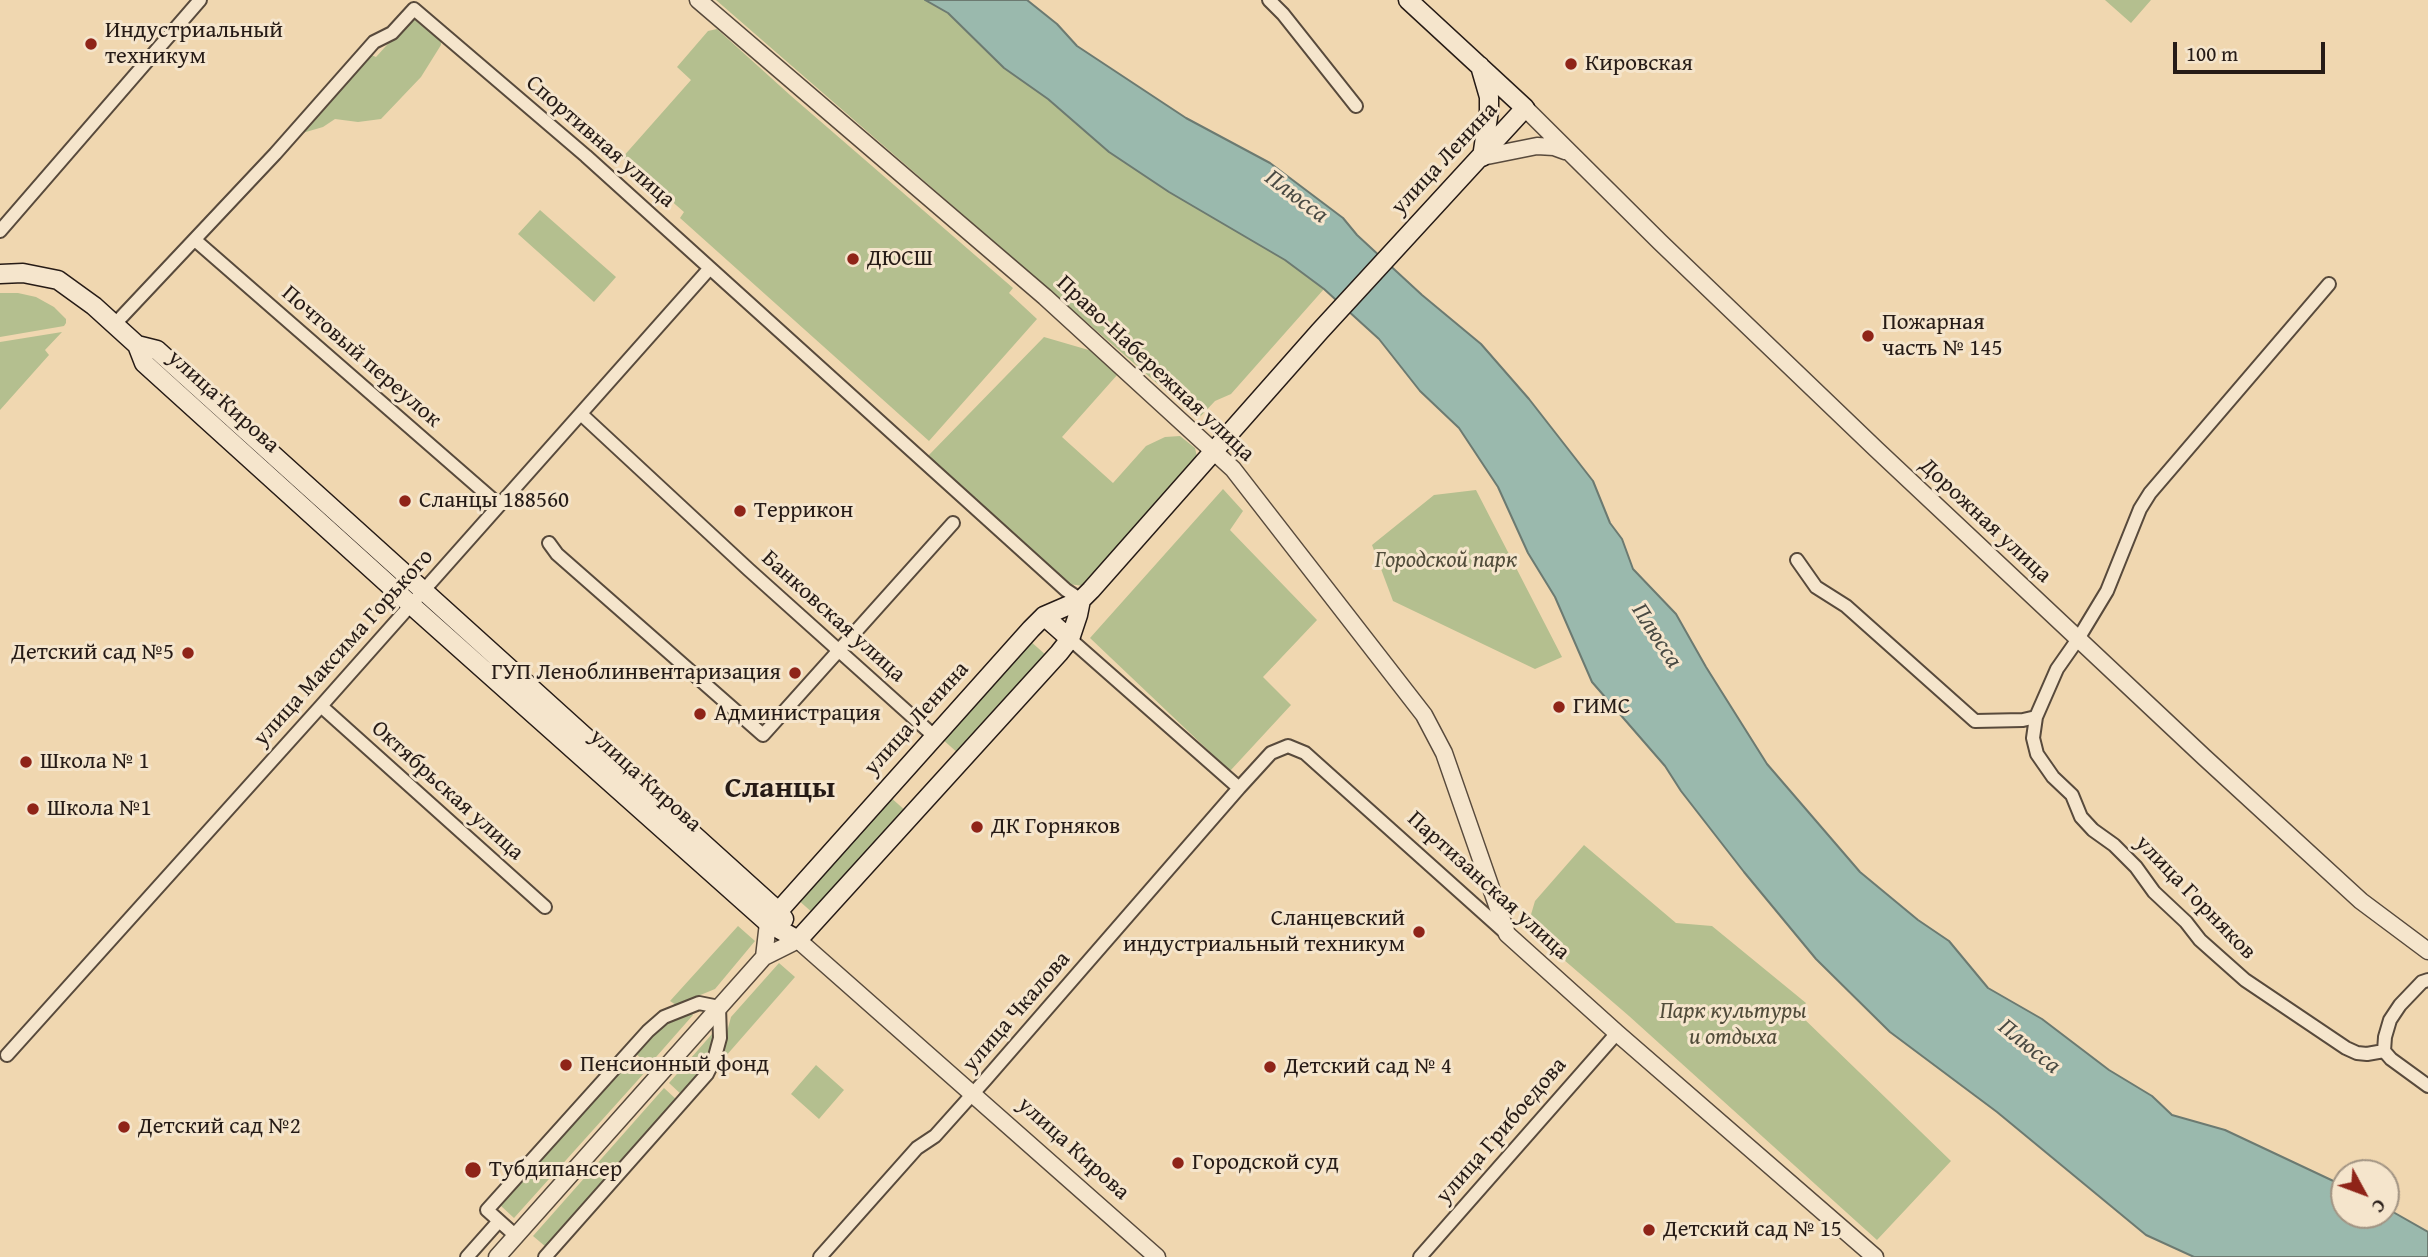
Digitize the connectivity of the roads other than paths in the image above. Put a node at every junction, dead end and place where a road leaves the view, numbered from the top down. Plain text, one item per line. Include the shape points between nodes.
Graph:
1 (200, 0) edge
2 (698, 0) edge
3 (1269, 0) edge
4 (1408, 0) edge
5 (1480, 66) junction
6 (1356, 106) dead end
7 (1525, 108) junction
8 (1569, 153) junction
9 (1482, 157) junction
10 (0, 230) edge
11 (195, 240) junction
12 (710, 268) junction
13 (0, 274) edge
14 (2329, 284) dead end
15 (114, 325) junction
16 (137, 345) junction
17 (581, 414) junction
18 (1213, 450) junction
19 (499, 505) junction
20 (953, 523) dead end
21 (549, 543) dead end
22 (1797, 560) dead end
23 (424, 590) junction
24 (1081, 600) junction
25 (411, 605) junction
26 (1044, 616) junction
27 (1070, 639) junction
28 (2078, 639) junction
29 (838, 650) junction
30 (321, 706) junction
31 (2036, 717) junction
32 (934, 736) junction
33 (1239, 789) junction
34 (545, 907) dead end
35 (773, 917) junction
36 (1507, 934) junction
37 (797, 940) junction
38 (2428, 951) edge
39 (764, 957) junction
40 (2428, 980) edge
41 (719, 1007) junction
42 (1617, 1033) junction
43 (2384, 1051) junction
44 (7, 1055) dead end
45 (2428, 1086) edge
46 (973, 1094) junction
47 (499, 1221) junction
48 (516, 1236) junction
49 (1873, 1256) edge
50 (467, 1257) edge
51 (497, 1257) edge
52 (545, 1257) edge
53 (820, 1257) edge
54 (1157, 1257) edge
55 (1420, 1257) edge

1 - 10 street
2 - 18 street, Право-Набережная улица via 1045,297
3 - 6 street
4 - 5 main road
5 - 7 main road
5 - 9 main road via 1489,97
7 - 8 street, Дорожная улица
7 - 9 main road, улица Ленина
8 - 9 street via 1537,146
8 - 28 street, Дорожная улица
9 - 18 main road, улица Ленина
11 - 12 street, Спортивная улица via 374,42 392,33 414,9
11 - 15 street, Спортивная улица
11 - 19 street, Почтовый переулок
12 - 17 street, улица Максима Горького
12 - 24 street, Спортивная улица
13 - 15 main road via 58,280
14 - 28 street, улица Горняков via 2150,493 2107,591
15 - 16 main road
16 - 23 main road, улица Кирова via 157,350
16 - 25 main road, улица Кирова via 144,363
17 - 19 street, улица Максима Горького
17 - 29 street, Банковская улица
18 - 24 main road, улица Ленина
18 - 36 street, Право-Набережная улица via 1233,469 1424,715 1444,753
19 - 23 street, улица Максима Горького
20 - 29 street
21 - 29 street via 763,735
22 - 31 street via 1816,587 1846,607 1975,721
23 - 25 street, улица Максима Горького
23 - 35 main road, улица Кирова
24 - 26 main road, улица Ленина
24 - 27 main road, улица Ленина
25 - 30 street, улица Максима Горького
25 - 35 main road, улица Кирова
26 - 27 main road
26 - 32 main road, улица Ленина
27 - 33 street
27 - 37 main road, улица Ленина
28 - 31 street, улица Горняков via 2057,669
28 - 38 street, Дорожная улица via 2361,901
29 - 32 street, Банковская улица
30 - 34 street, Октябрьская улица
30 - 44 street, улица Максима Горького
31 - 43 street, улица Горняков via 2033,738 2037,754 2072,795 2081,817 2136,867 2200,940 2245,979 2346,1048 2367,1054
32 - 35 main road, улица Ленина
33 - 36 street, Партизанская улица via 1271,753 1288,746 1305,753
33 - 46 street, улица Чкалова
35 - 37 main road, улица Кирова
35 - 39 street
36 - 42 street, Партизанская улица
37 - 39 street, улица Ленина
37 - 46 street, улица Кирова
39 - 41 street, улица Ленина
40 - 43 street via 2400,1004 2387,1029
41 - 47 street via 699,1003 664,1017 648,1031 487,1210
41 - 48 street, улица Ленина
41 - 52 street via 720,1038 707,1074
42 - 49 street, Партизанская улица
42 - 55 street, улица Грибоедова
43 - 45 street
46 - 53 street, улица Чкалова
46 - 54 street, улица Кирова
47 - 48 street
47 - 50 street
48 - 51 street, улица Ленина

